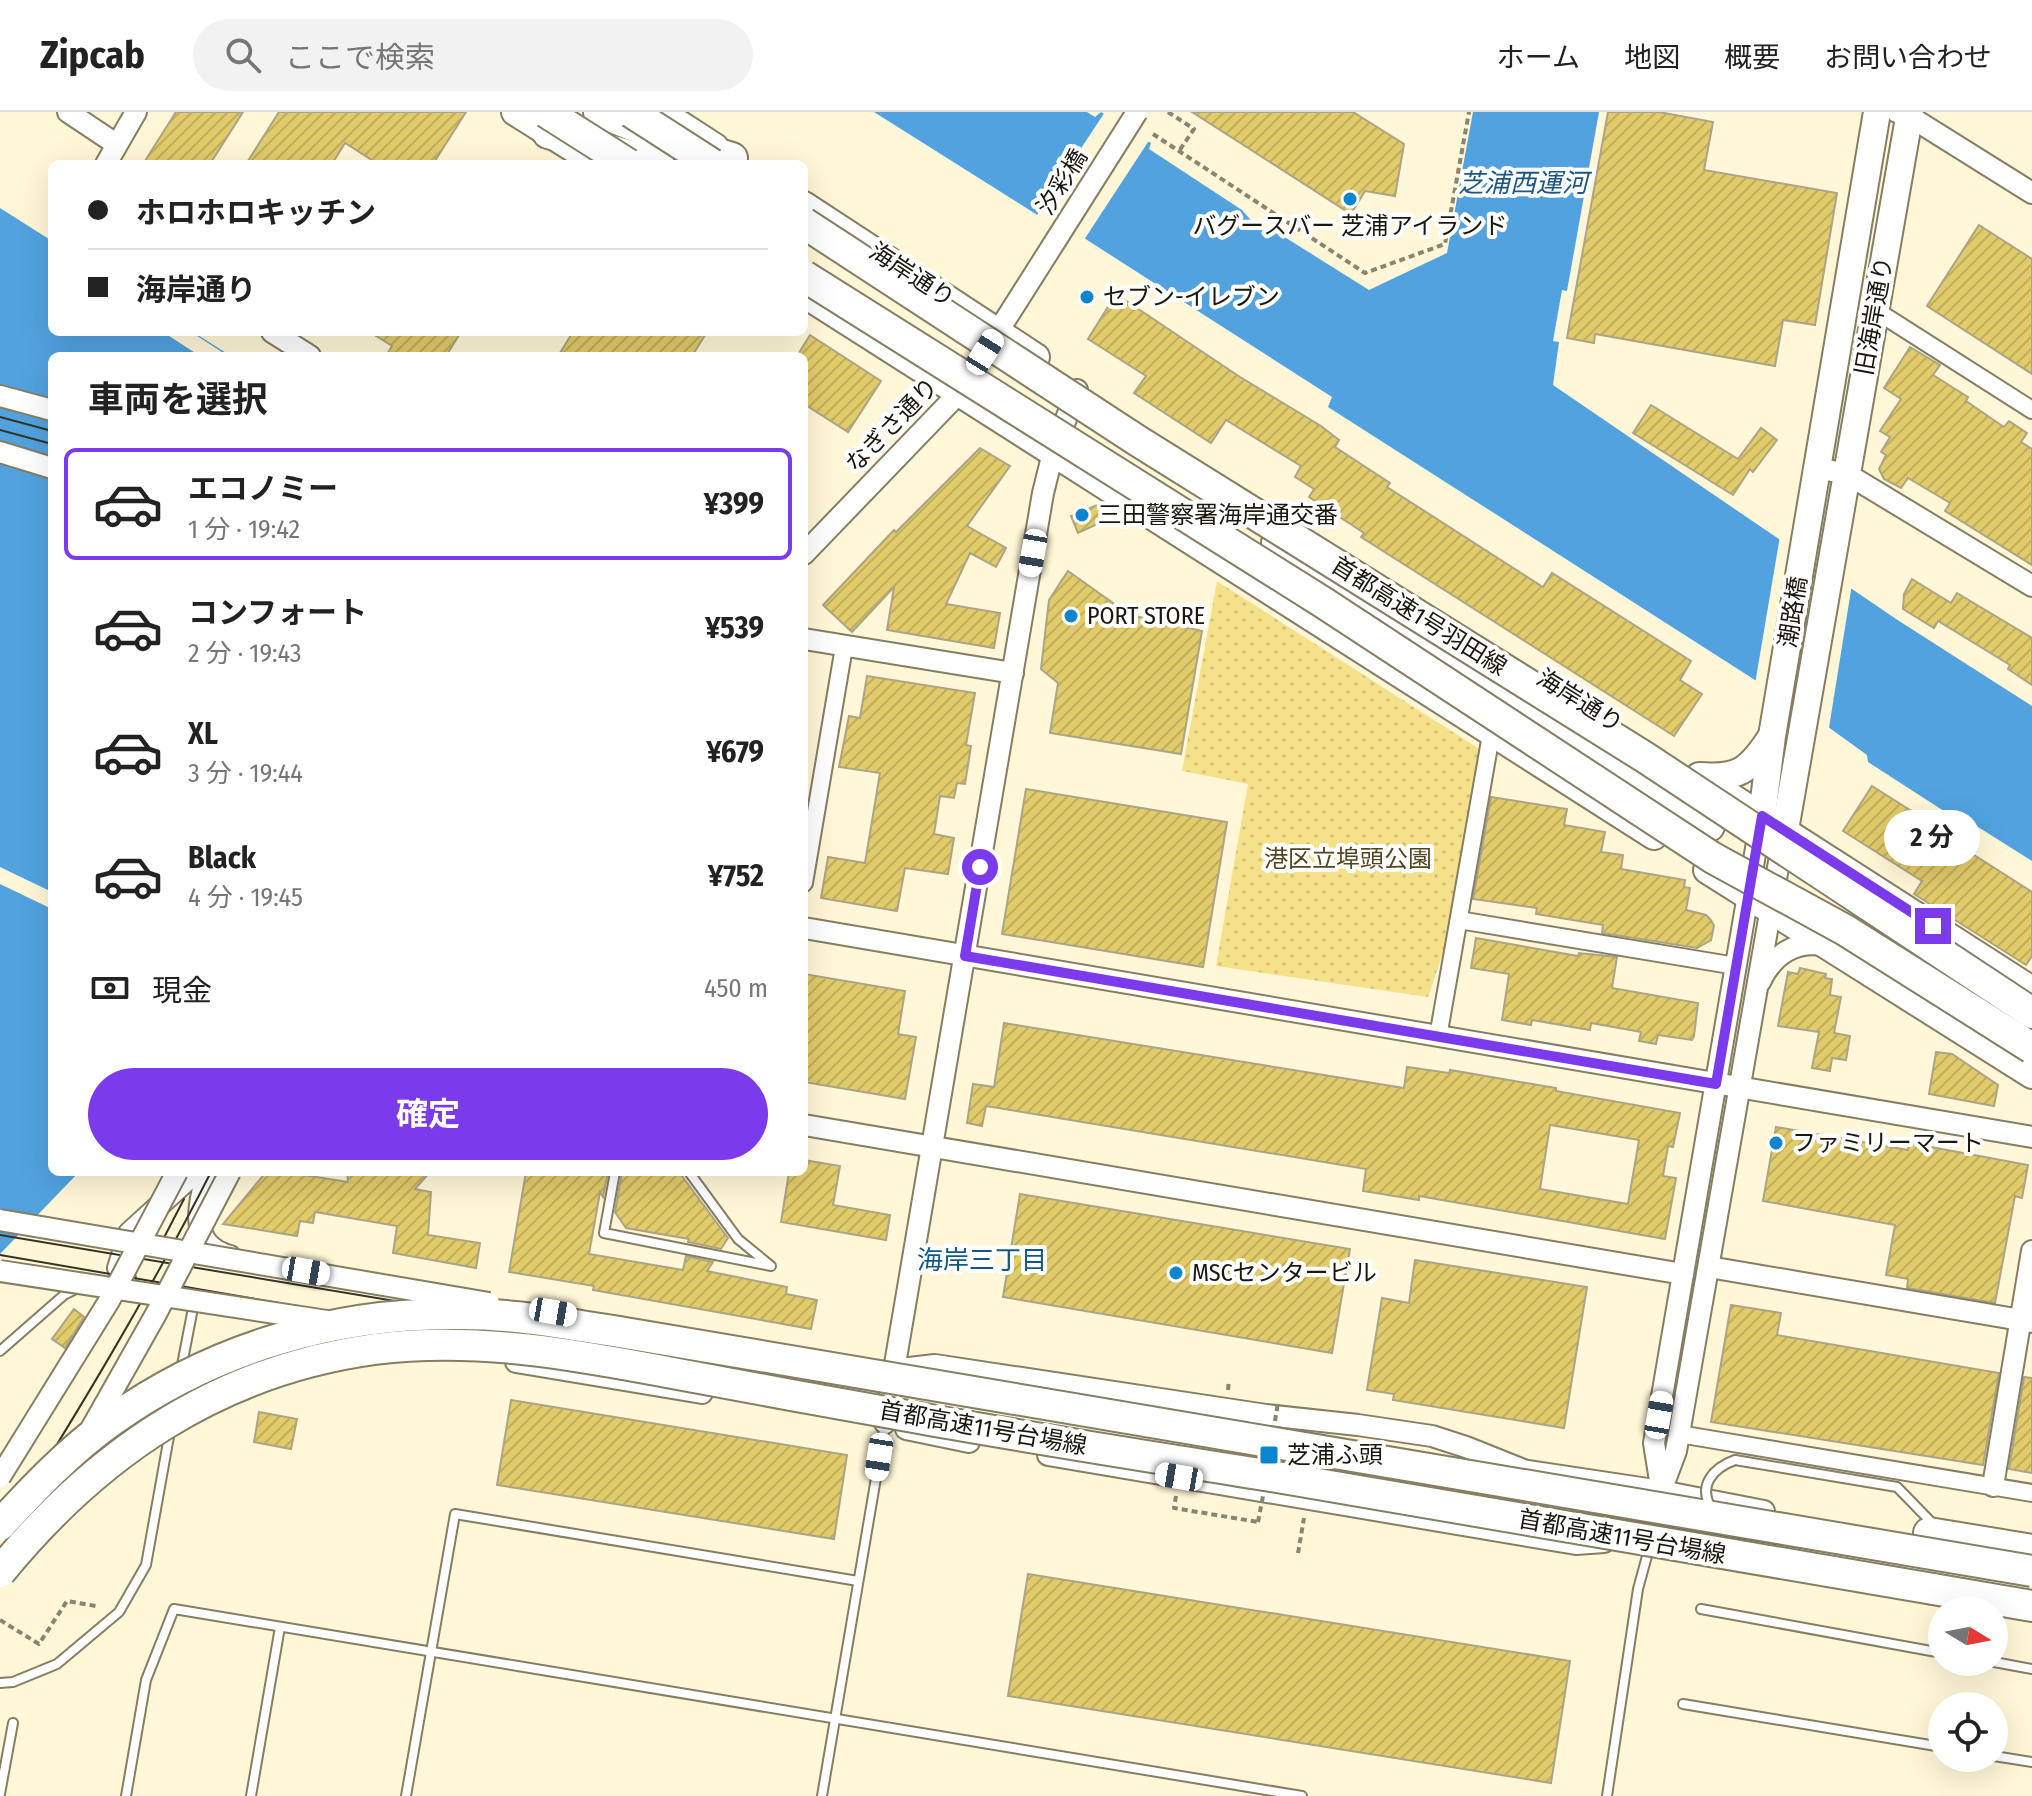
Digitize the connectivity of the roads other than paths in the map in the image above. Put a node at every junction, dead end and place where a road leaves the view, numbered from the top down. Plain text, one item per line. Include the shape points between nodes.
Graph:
1 (68, 112) edge
2 (136, 112) edge
3 (515, 112) edge
4 (599, 112) edge
5 (631, 112) edge
6 (661, 112) edge
7 (1137, 112) edge
8 (1877, 112) edge
9 (1905, 113) edge
10 (547, 122) edge
11 (116, 144) junction
12 (108, 160) edge
13 (593, 160) edge
14 (620, 160) edge
15 (648, 160) edge
16 (724, 160) edge
17 (725, 160) edge
18 (726, 160) edge
19 (2032, 193) edge
20 (808, 208) edge
21 (808, 226) edge
22 (1056, 240) joint
23 (808, 251) edge
24 (808, 279) edge
25 (808, 297) edge
26 (1875, 310) junction
27 (998, 331) junction
28 (278, 336) edge
29 (304, 352) edge
30 (1079, 386) junction
31 (959, 393) junction
32 (0, 396) edge
33 (48, 409) edge
34 (2032, 410) edge
35 (1180, 450) junction
36 (0, 452) edge
37 (1053, 453) junction
38 (48, 467) edge
39 (1817, 468) junction
40 (1847, 474) junction
41 (1811, 500) joint
42 (1839, 519) joint
43 (808, 550) edge
44 (2032, 586) edge
45 (1324, 603) junction
46 (808, 640) edge
47 (844, 647) junction
48 (1013, 673) junction
49 (1773, 730) junction
50 (1491, 735) junction
51 (1699, 776) junction
52 (1762, 816) junction
53 (1785, 830) junction
54 (808, 859) edge
55 (1759, 902) junction
56 (1864, 904) junction
57 (1459, 920) junction
58 (808, 929) edge
59 (1831, 947) junction
60 (965, 956) junction
61 (1736, 966) junction
62 (2032, 990) edge
63 (1754, 999) junction
64 (2032, 1013) edge
65 (1438, 1037) junction
66 (2032, 1048) edge
67 (2032, 1075) edge
68 (1716, 1084) junction
69 (1740, 1088) junction
70 (808, 1126) edge
71 (2032, 1137) edge
72 (931, 1147) junction
73 (175, 1176) edge
74 (192, 1176) edge
75 (206, 1176) edge
76 (228, 1176) edge
77 (614, 1176) edge
78 (692, 1176) edge
79 (0, 1220) edge
80 (2032, 1251) edge
81 (1709, 1267) junction
82 (0, 1271) edge
83 (110, 1272) junction
84 (1683, 1274) junction
85 (193, 1308) junction
86 (2026, 1321) edge
87 (0, 1351) edge
88 (893, 1370) junction
89 (178, 1386) dead end
90 (176, 1401) dead end
91 (885, 1424) junction
92 (1679, 1434) junction
93 (1521, 1469) junction
94 (0, 1477) edge
95 (1993, 1486) junction
96 (2032, 1493) edge
97 (1665, 1501) junction
98 (0, 1525) edge
99 (1944, 1535) junction
100 (1652, 1538) junction
101 (2024, 1545) edge
102 (2032, 1574) edge
103 (0, 1575) edge
104 (858, 1581) junction
105 (1928, 1597) edge
106 (2032, 1606) edge
107 (1701, 1609) dead end
108 (2008, 1615) edge
109 (2032, 1621) edge
110 (280, 1627) junction
111 (1928, 1650) edge
112 (431, 1652) junction
113 (2008, 1665) edge
114 (2032, 1669) edge
115 (0, 1683) edge
116 (1683, 1704) dead end
117 (835, 1717) junction
118 (13, 1723) dead end
119 (1928, 1745) edge
120 (2008, 1758) edge
121 (2032, 1762) edge
122 (0, 1794) edge
123 (126, 1796) edge
124 (251, 1796) edge
125 (406, 1796) edge
126 (822, 1796) edge
127 (1302, 1796) edge
128 (1607, 1796) edge

1 - 11 street
2 - 11 street
3 - 10 main road
4 - 16 highway
5 - 17 highway, bridge
6 - 18 main road
7 - 22 street, 汐彩橋, bridge
8 - 39 main road, 旧海岸通り
9 - 19 street
9 - 26 main road, 旧海岸通り
10 - 13 main road
10 - 14 highway, bridge
10 - 15 highway
11 - 12 street
20 - 27 main road, 海岸通り
21 - 56 highway, 首都高速1号羽田線, bridge via 1138,441 1646,758
22 - 27 street, なぎさ通り
23 - 45 highway, bridge via 1123,454
24 - 45 highway, 首都高速1号羽田線, bridge
25 - 31 main road
26 - 34 street
26 - 40 main road, 旧海岸通り
27 - 30 main road, 海岸通り
27 - 31 street, なぎさ通り
28 - 29 street
30 - 35 main road, 海岸通り
30 - 37 street
31 - 37 main road
31 - 43 street, なぎさ通り
32 - 33 street
35 - 51 main road, 海岸通り
35 - 56 highway via 1282,548 1709,826 1830,898
36 - 38 street
37 - 48 street
37 - 50 main road
39 - 40 street
39 - 41 main road, 旧海岸通り
40 - 42 main road, 旧海岸通り
40 - 44 street
41 - 49 main road, 潮路橋
42 - 53 main road, 潮路橋
45 - 66 highway, 首都高速1号羽田線, bridge via 1713,858 1845,930
46 - 47 street
47 - 48 street
47 - 54 street
48 - 60 street
49 - 51 main road via 1749,768
49 - 52 main road
50 - 55 main road
50 - 57 street
51 - 52 main road, 海岸通り
52 - 53 main road, 海岸通り
52 - 55 street
53 - 55 street
53 - 62 main road, 海岸通り
55 - 59 main road
55 - 61 street
55 - 63 street
56 - 64 highway, 首都高速1号羽田線, bridge
57 - 61 street
57 - 65 street
58 - 60 street
59 - 63 street via 1800,944 1783,952 1764,973
59 - 67 main road
60 - 65 street
60 - 72 street
61 - 68 street
63 - 69 street
65 - 68 street
68 - 69 street
68 - 84 street
69 - 71 street
69 - 81 street
70 - 72 street
72 - 84 street
72 - 88 street
73 - 94 street, bridge via 109,1301
74 - 83 street via 129,1233
75 - 88 street via 198,1210 201,1230 208,1244 228,1256
76 - 103 street, bridge via 106,1404
77 - 78 lane via 604,1233 771,1266 738,1239
79 - 93 street, bridge via 1179,1421 1392,1455
80 - 86 street
81 - 86 street
81 - 92 street
82 - 100 street, bridge
83 - 85 street via 137,1299
83 - 87 lane via 64,1295
84 - 97 street via 1654,1443
85 - 89 lane
85 - 91 street
86 - 95 street
88 - 91 street
88 - 93 street via 935,1365 1432,1436
90 - 115 lane via 146,1565 119,1612 57,1664
91 - 100 street via 1576,1544
91 - 104 lane
92 - 95 street
92 - 97 street
93 - 97 street
95 - 96 street
97 - 98 highway, 首都高速11号台場線, bridge via 631,1334 463,1314 326,1325 212,1364 111,1421
97 - 99 highway, bridge
97 - 100 street
97 - 102 highway, 首都高速11号台場線, bridge
99 - 101 highway
99 - 102 lane, bridge via 1905,1493 1886,1484 1735,1460 1708,1479 1708,1503 1726,1526
100 - 105 street
100 - 128 lane via 1638,1589
103 - 106 highway, 首都高速11号台場線, bridge via 29,1536 96,1472 155,1428 218,1394 277,1371 341,1355 404,1346 492,1345
104 - 112 lane via 455,1514
104 - 117 lane
107 - 111 lane
108 - 109 street
110 - 112 lane
110 - 123 lane via 174,1609 146,1680
110 - 124 lane
112 - 117 lane
112 - 125 lane
113 - 114 lane
116 - 119 lane
117 - 126 lane
117 - 127 lane
118 - 122 lane
120 - 121 lane

